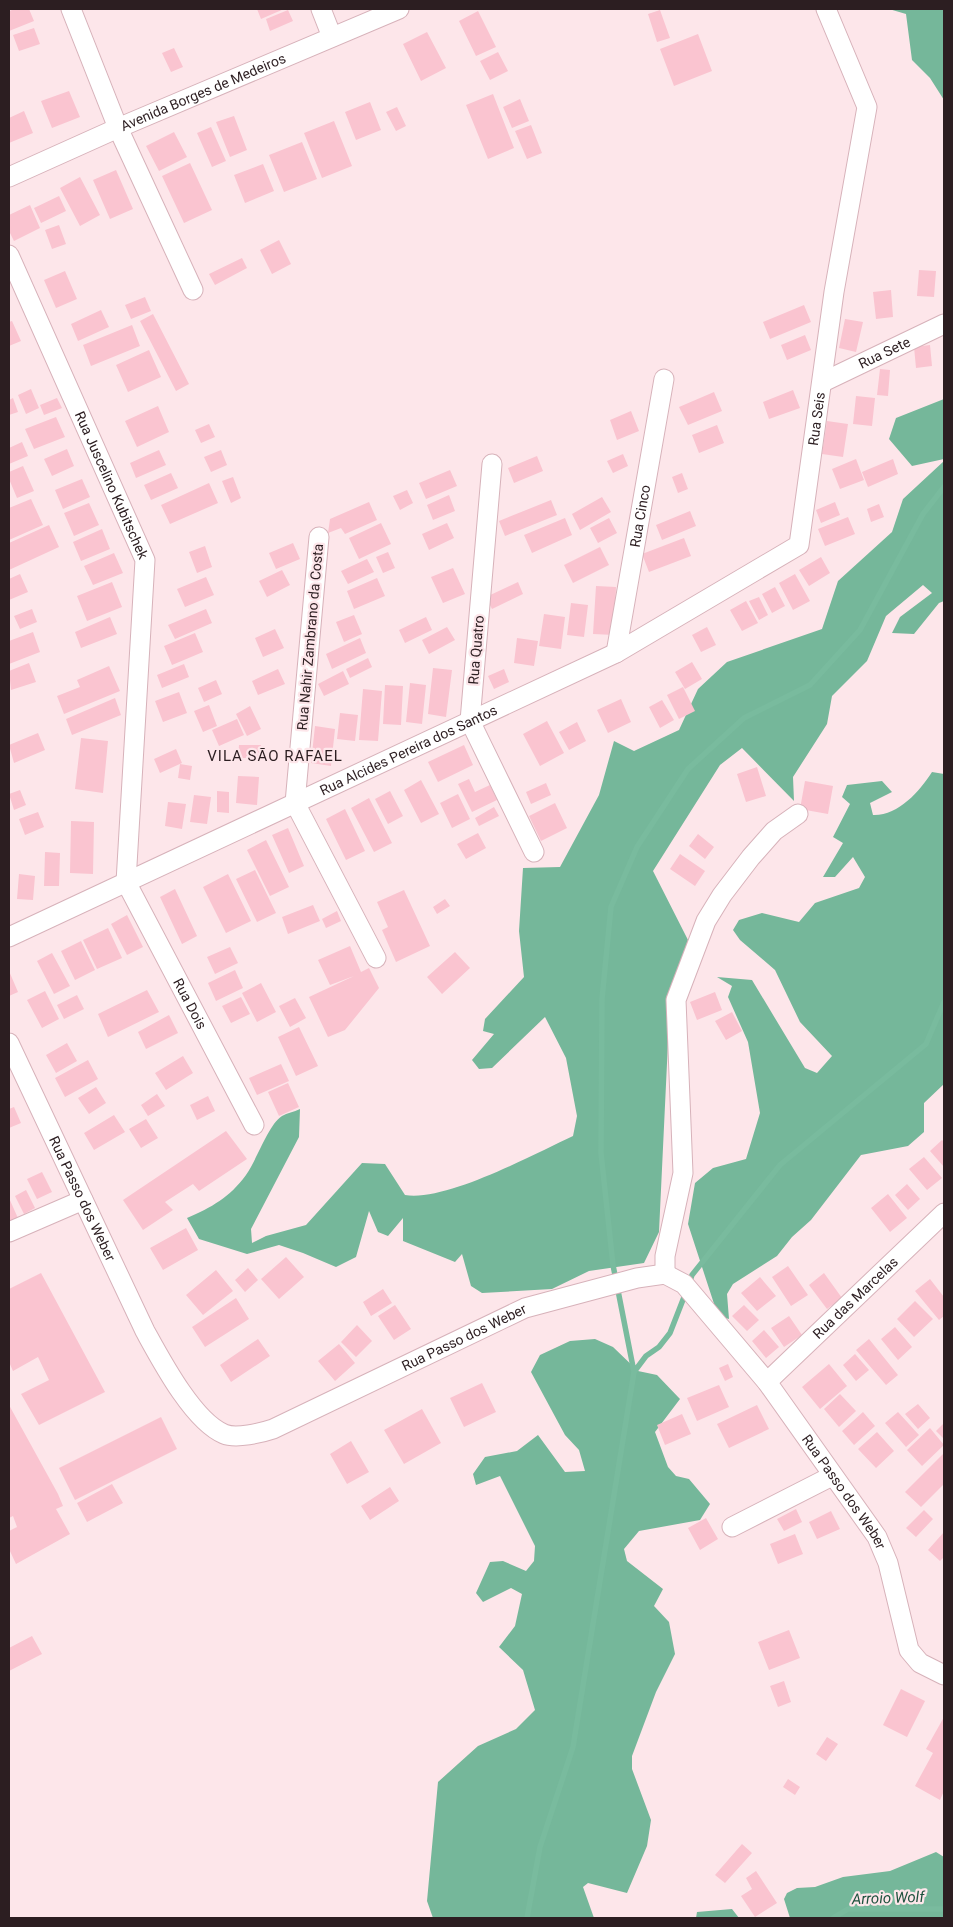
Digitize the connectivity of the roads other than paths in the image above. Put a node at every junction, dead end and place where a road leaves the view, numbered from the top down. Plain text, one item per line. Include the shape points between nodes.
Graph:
1 (71, 9) edge
2 (321, 9) edge
3 (400, 9) edge
4 (826, 9) edge
5 (332, 37) junction
6 (118, 128) junction
7 (9, 177) edge
8 (9, 255) edge
9 (193, 290) dead end
10 (944, 324) edge
11 (664, 378) dead end
12 (823, 382) junction
13 (492, 464) dead end
14 (319, 537) dead end
15 (799, 545) joint
16 (616, 653) junction
17 (470, 721) junction
18 (295, 803) junction
19 (798, 814) dead end
20 (534, 852) dead end
21 (126, 882) junction
22 (9, 937) edge
23 (376, 958) dead end
24 (9, 1043) edge
25 (254, 1125) dead end
26 (83, 1200) junction
27 (944, 1213) edge
28 (9, 1232) edge
29 (665, 1274) junction
30 (768, 1382) junction
31 (832, 1476) junction
32 (732, 1527) dead end
33 (942, 1670) edge

1 - 6 street
2 - 5 street
3 - 5 street, Avenida Borges de Medeiros
4 - 12 street, Rua Seis via 867,107 834,292
5 - 6 street, Avenida Borges de Medeiros
6 - 7 street, Avenida Borges de Medeiros
6 - 9 street
8 - 21 street, Rua Juscelino Kubitschek via 145,560
10 - 12 street, Rua Sete
11 - 16 street, Rua Cinco
12 - 15 street, Rua Seis
13 - 17 street, Rua Quatro
14 - 18 street, Rua Nahir Zambrano da Costa
15 - 16 street, Rua Alcides Pereira dos Santos
16 - 17 street, Rua Alcides Pereira dos Santos
17 - 18 street, Rua Alcides Pereira dos Santos
17 - 20 street
18 - 21 street, Rua Alcides Pereira dos Santos
18 - 23 street
19 - 29 street via 774,831 722,895 706,921 676,1000 683,1173 665,1256
21 - 22 street, Rua Alcides Pereira dos Santos
21 - 25 street, Rua Dois
24 - 26 street, Rua Passo dos Weber
26 - 28 street
26 - 29 street, Rua Passo dos Weber via 164,1365 196,1412 224,1435 254,1435 273,1429 525,1308 637,1278
27 - 30 street, Rua das Marcelas
29 - 30 street, Rua Passo dos Weber via 684,1284
30 - 31 street, Rua Passo dos Weber
31 - 32 street
31 - 33 street, Rua Passo dos Weber via 877,1537 888,1563 909,1650 920,1663

